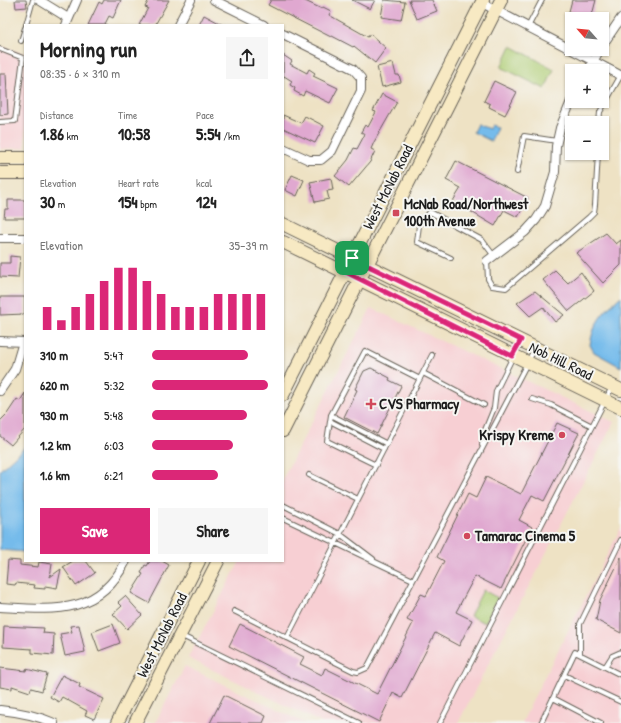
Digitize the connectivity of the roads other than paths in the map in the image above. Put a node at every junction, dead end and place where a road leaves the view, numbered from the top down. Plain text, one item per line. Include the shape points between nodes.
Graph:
1 (34, 0) edge
2 (39, 0) edge
3 (77, 0) edge
4 (191, 0) edge
5 (214, 0) edge
6 (542, 0) edge
7 (483, 2) edge
8 (498, 5) edge
9 (621, 18) edge
10 (67, 22) edge
11 (26, 24) edge
12 (179, 24) edge
13 (262, 24) edge
14 (528, 27) junction
15 (24, 30) edge
16 (284, 34) edge
17 (609, 36) edge
18 (21, 41) dead end
19 (0, 49) edge
20 (596, 56) edge
21 (593, 61) junction
22 (592, 64) edge
23 (24, 72) edge
24 (621, 75) edge
25 (567, 108) edge
26 (600, 116) edge
27 (0, 122) edge
28 (557, 141) junction
29 (284, 148) edge
30 (0, 158) edge
31 (24, 158) edge
32 (598, 160) edge
33 (517, 172) dead end
34 (0, 173) edge
35 (24, 173) edge
36 (284, 224) edge
37 (0, 238) edge
38 (24, 238) edge
39 (284, 242) edge
40 (352, 258) junction
41 (451, 258) dead end
42 (491, 258) junction
43 (366, 264) junction
44 (346, 272) junction
45 (359, 279) junction
46 (521, 340) junction
47 (0, 341) edge
48 (24, 342) edge
49 (535, 347) junction
50 (432, 355) dead end
51 (512, 356) junction
52 (527, 362) junction
53 (423, 373) junction
54 (420, 379) junction
55 (617, 388) edge
56 (0, 391) edge
57 (284, 393) edge
58 (532, 399) dead end
59 (605, 400) junction
60 (484, 405) dead end
61 (621, 408) edge
62 (331, 415) junction
63 (330, 421) junction
64 (592, 426) junction
65 (284, 429) edge
66 (387, 444) junction
67 (482, 446) junction
68 (384, 449) junction
69 (376, 465) junction
70 (309, 475) dead end
71 (358, 499) junction
72 (284, 506) edge
73 (284, 518) edge
74 (340, 534) junction
75 (621, 540) edge
76 (335, 543) junction
77 (125, 562) edge
78 (198, 562) edge
79 (217, 562) edge
80 (376, 562) junction
81 (413, 580) junction
82 (0, 607) edge
83 (234, 611) dead end
84 (180, 635) junction
85 (287, 638) junction
86 (621, 652) edge
87 (580, 654) junction
88 (605, 667) junction
89 (621, 674) edge
90 (564, 675) junction
91 (553, 698) junction
92 (621, 702) edge
93 (0, 710) edge
94 (54, 723) edge
95 (117, 723) edge
96 (135, 723) edge
97 (359, 723) edge
98 (440, 723) edge
99 (541, 723) edge
100 (601, 723) edge

1 - 11 lane
2 - 10 street
3 - 10 street
4 - 12 street
5 - 13 street
6 - 14 lane
7 - 8 street
7 - 40 main road, West McNab Road
8 - 14 street
8 - 43 main road, West McNab Road
9 - 17 street
14 - 21 street
15 - 18 lane
16 - 29 street via 353,69 361,78 361,91 332,151 321,160 309,160
19 - 23 lane via 24,58
20 - 21 street
21 - 22 street
21 - 24 street
23 - 27 lane via 15,121
24 - 26 lane
25 - 28 street
28 - 33 lane via 524,136
28 - 42 street via 555,172 545,206 525,232
30 - 31 main road
32 - 42 lane via 594,212 589,217 506,288 492,286 488,279
34 - 35 main road
36 - 40 main road, Nob Hill Road
37 - 38 street
39 - 44 main road, Nob Hill Road
40 - 43 main road, Nob Hill Road
40 - 44 main road, West McNab Road
41 - 42 lane via 417,242 419,225 430,212 482,240
43 - 45 main road, West McNab Road
43 - 46 main road, Nob Hill Road
44 - 45 main road, Nob Hill Road
44 - 57 main road, West McNab Road
45 - 51 main road, Nob Hill Road
45 - 65 main road, West McNab Road
46 - 49 main road, Nob Hill Road
46 - 51 lane
47 - 48 street
48 - 56 street via 15,369
49 - 52 lane
49 - 55 main road, Nob Hill Road
50 - 53 lane
51 - 52 main road, Nob Hill Road
51 - 67 lane via 496,391 494,408 483,435
52 - 59 main road, Nob Hill Road
52 - 67 lane
53 - 54 lane
53 - 60 lane
54 - 62 lane via 365,351
54 - 66 lane
55 - 59 lane
58 - 64 lane via 551,405
59 - 61 main road, Nob Hill Road
59 - 64 lane
62 - 63 lane
62 - 66 lane
63 - 68 lane
63 - 69 lane via 327,441
64 - 98 lane
66 - 68 lane
67 - 81 lane
68 - 69 lane
69 - 71 lane
70 - 71 lane
71 - 74 lane
72 - 74 lane
73 - 76 lane
74 - 76 lane
74 - 80 lane
75 - 87 lane via 580,624
76 - 80 lane
76 - 85 lane
77 - 82 street via 118,576 89,602 49,610
78 - 95 main road, West McNab Road
79 - 84 main road, West McNab Road
80 - 81 lane
81 - 85 lane via 370,664 363,671 353,670
83 - 85 lane
84 - 96 main road, West McNab Road
84 - 97 lane
86 - 88 lane via 612,656
87 - 88 lane
87 - 90 lane via 575,652
88 - 89 lane
90 - 91 lane
90 - 92 lane
91 - 99 lane
91 - 100 lane
93 - 94 street via 22,712

